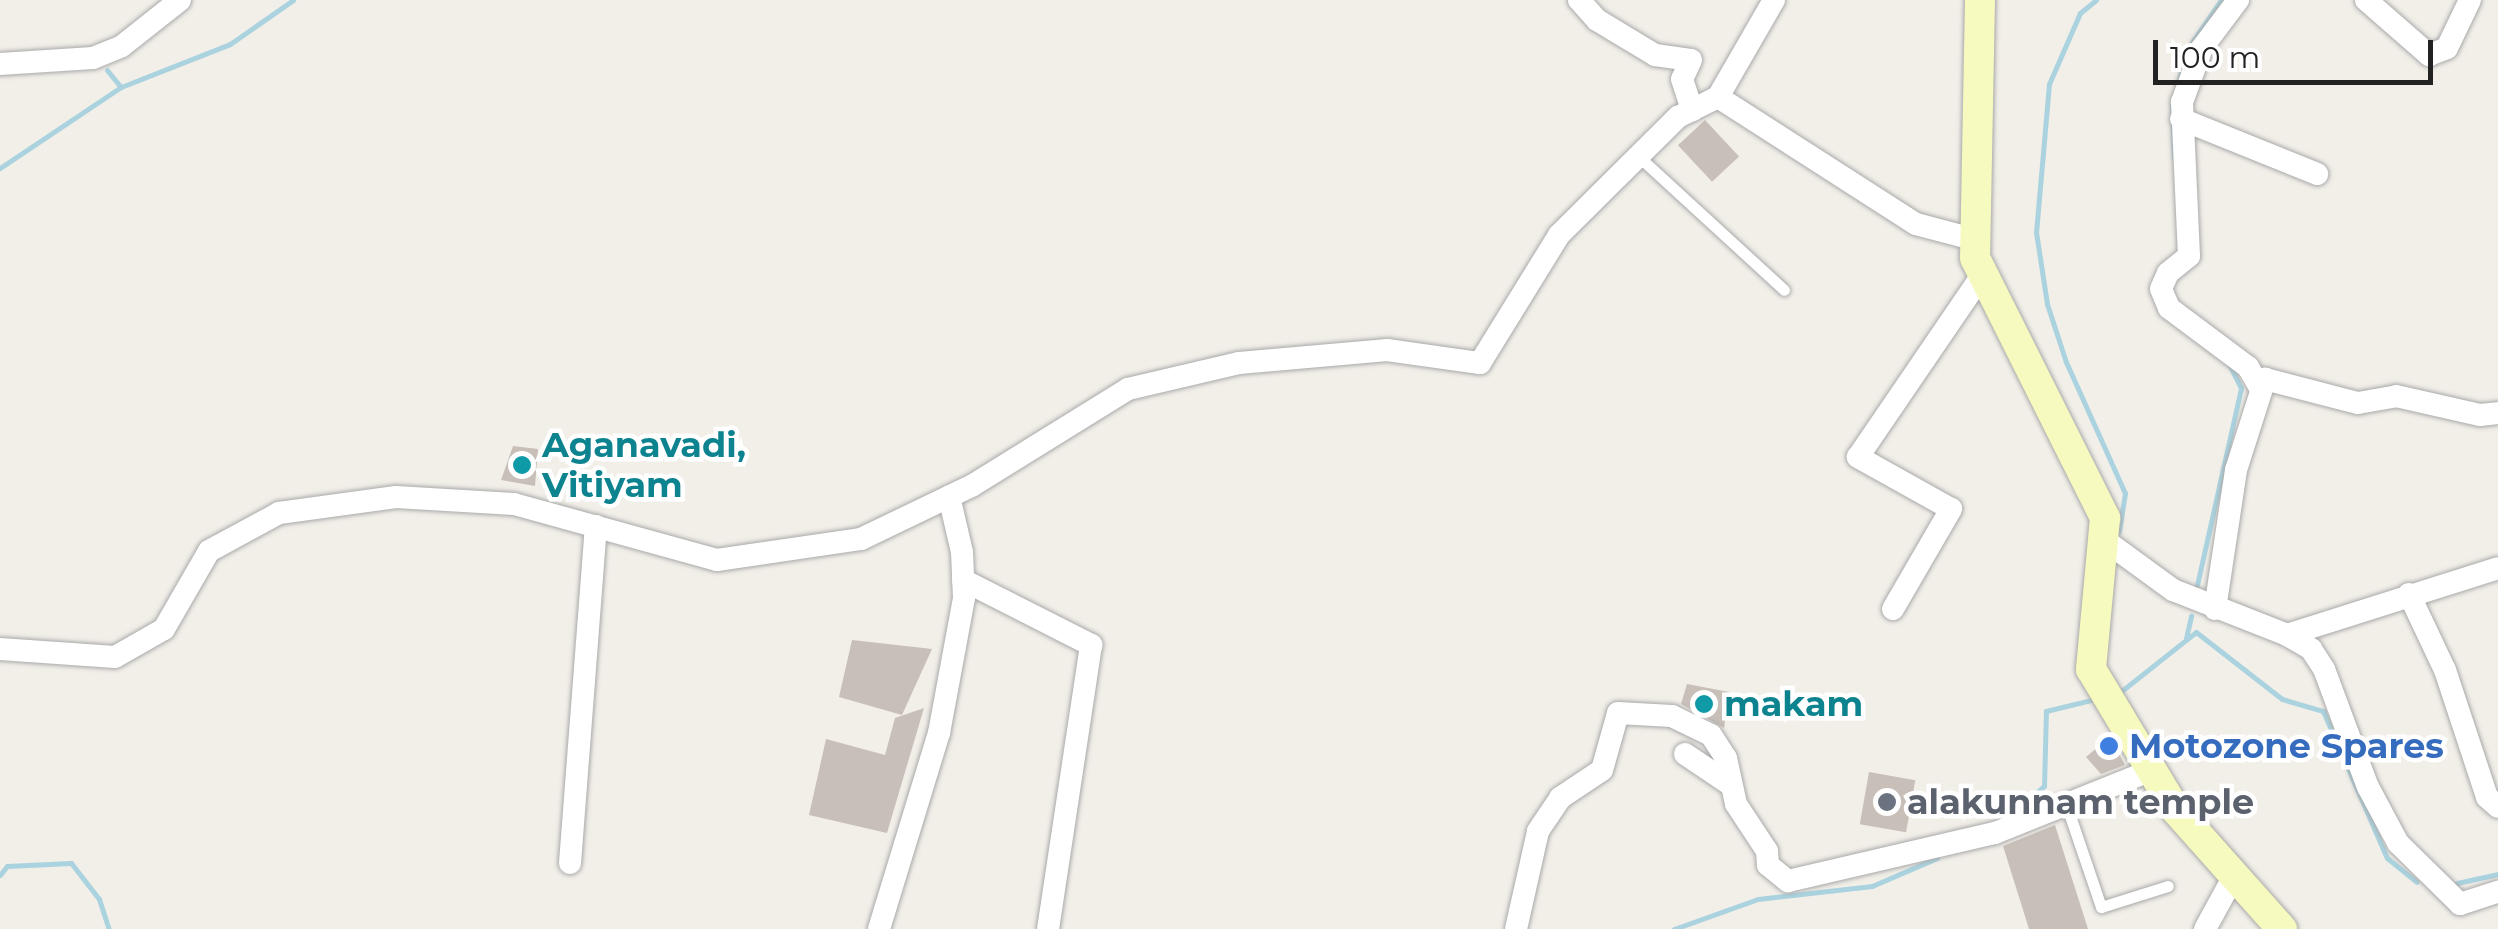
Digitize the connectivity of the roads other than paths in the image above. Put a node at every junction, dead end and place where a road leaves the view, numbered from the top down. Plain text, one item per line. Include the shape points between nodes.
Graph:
1 (180, 0) edge
2 (1579, 0) edge
3 (1774, 0) edge
4 (1980, 0) edge
5 (2238, 0) edge
6 (2366, 0) edge
7 (2470, 0) edge
8 (0, 64) edge
9 (1718, 97) junction
10 (1692, 110) junction
11 (2180, 119) junction
12 (1638, 156) junction
13 (2317, 174) dead end
14 (1976, 240) junction
15 (1983, 274) junction
16 (1784, 290) dead end
17 (2260, 388) junction
18 (2498, 413) edge
19 (949, 496) junction
20 (596, 526) junction
21 (2103, 538) junction
22 (2498, 568) edge
23 (963, 589) junction
24 (2409, 594) junction
25 (1893, 609) dead end
26 (2214, 609) junction
27 (2287, 635) junction
28 (0, 648) edge
29 (1685, 754) dead end
30 (2143, 774) junction
31 (1728, 783) junction
32 (2066, 804) junction
33 (2498, 807) edge
34 (570, 862) dead end
35 (2234, 876) junction
36 (2168, 886) dead end
37 (2498, 892) edge
38 (879, 929) edge
39 (1048, 929) edge
40 (1516, 929) edge
41 (2205, 929) edge
42 (2282, 929) edge

1 - 8 street via 122,46 93,58
2 - 10 street via 1597,20 1655,55 1691,60 1682,80
3 - 9 street
4 - 14 main road
5 - 11 street via 2202,48
6 - 7 street via 2429,54 2447,48
9 - 10 street
9 - 14 street via 1916,224
10 - 12 street
11 - 13 street
11 - 17 street via 2189,256 2168,273 2161,289 2169,308 2248,366
12 - 16 lane
12 - 19 street via 1559,235 1480,364 1387,350 1239,363 1128,388
14 - 15 main road
15 - 21 main road via 2105,518
15 - 25 street via 1858,457 1951,509
17 - 18 street via 2265,379 2358,403 2396,396
17 - 26 street via 2236,470
19 - 20 street via 862,539 717,560
19 - 23 street
20 - 28 street via 514,504 396,497 280,513 209,552 164,629 115,658
20 - 34 street
21 - 26 street via 2173,590
21 - 30 main road via 2091,669
22 - 24 street
23 - 38 street via 934,750
23 - 39 street via 1091,645
24 - 27 street
24 - 33 street via 2445,670 2487,797
26 - 27 street
27 - 37 street via 2311,649 2324,669 2368,787 2398,844 2460,904
29 - 31 street
30 - 32 street
30 - 35 main road
31 - 32 street via 1767,851 1768,866 1788,881 1856,870
31 - 40 street via 1726,758 1710,735 1672,716 1618,713 1602,770 1560,798 1538,831
32 - 36 lane via 2101,907
35 - 41 street
35 - 42 main road

